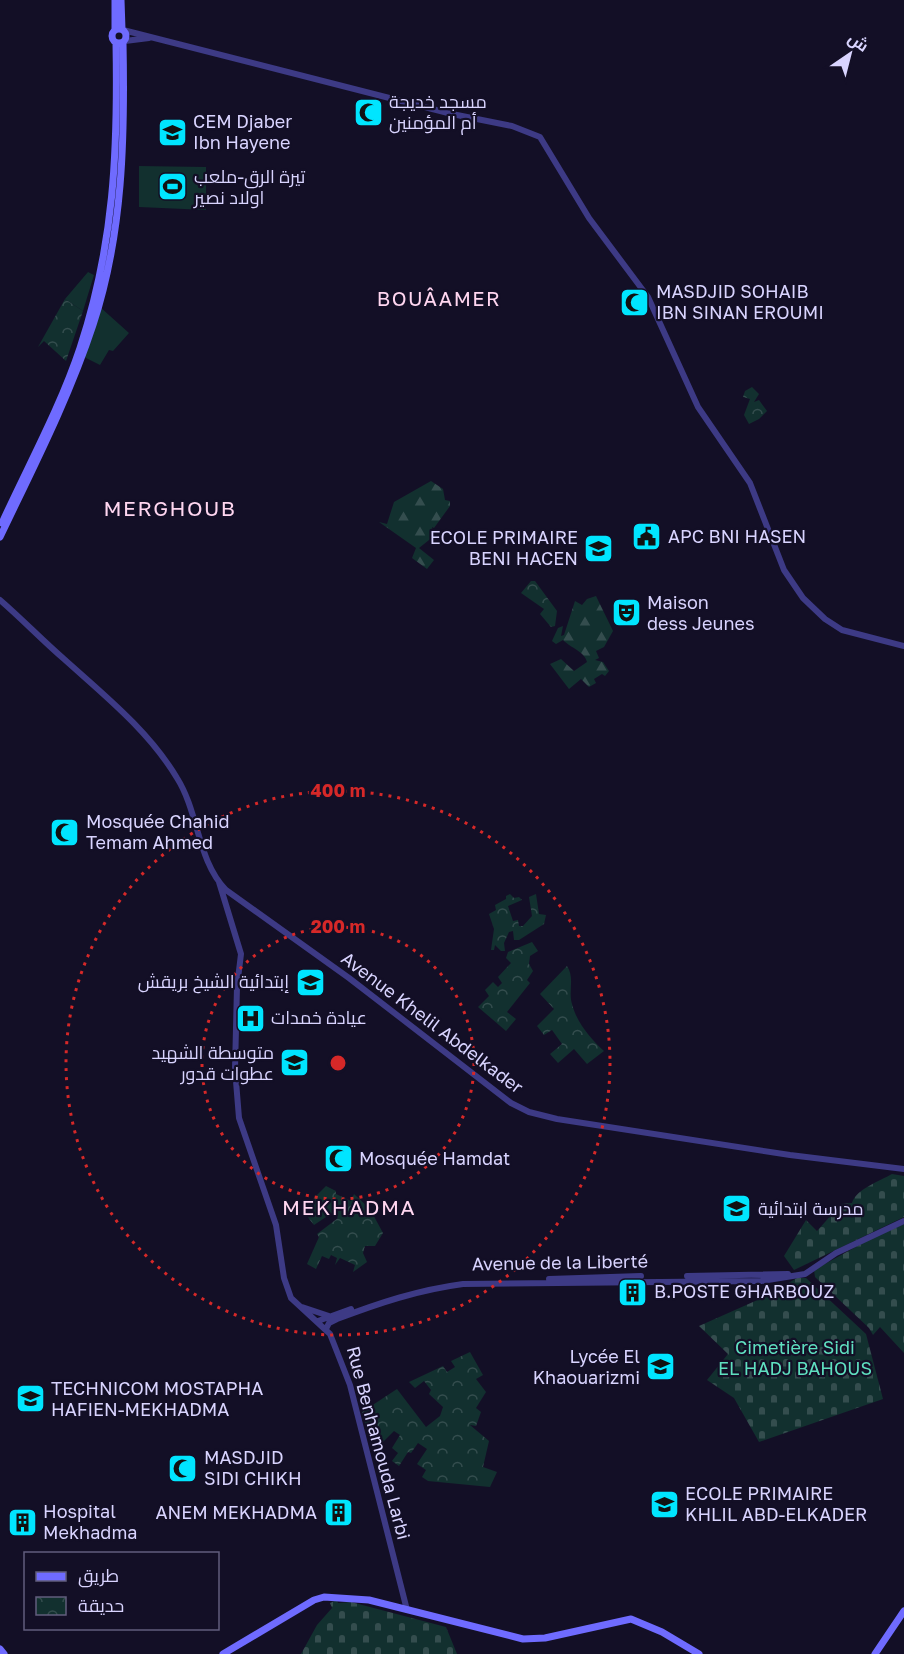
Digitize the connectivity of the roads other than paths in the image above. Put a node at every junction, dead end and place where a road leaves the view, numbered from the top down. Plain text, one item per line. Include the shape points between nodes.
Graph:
1 (115, 0) edge
2 (121, 0) edge
3 (120, 30) junction
4 (150, 38) junction
5 (121, 42) junction
6 (0, 527) edge
7 (0, 537) edge
8 (0, 600) edge
9 (904, 646) edge
10 (218, 882) junction
11 (904, 1169) edge
12 (904, 1221) edge
13 (809, 1270) junction
14 (301, 1307) junction
15 (330, 1316) junction
16 (318, 1321) junction
17 (326, 1329) junction
18 (407, 1610) junction
19 (904, 1611) edge
20 (0, 1649) edge
21 (4, 1654) edge
22 (223, 1654) edge
23 (699, 1654) edge
24 (875, 1654) edge

1 - 3 main road
2 - 3 main road
3 - 4 street
3 - 5 main road via 126,35
3 - 5 main road via 112,36
4 - 5 street
4 - 9 street via 512,126 540,137 589,218 648,297 698,407 753,489 784,570 797,590 837,628
5 - 6 main road via 113,199 98,285 71,372
5 - 7 main road via 122,165 118,215 101,296 69,389
8 - 10 street, Avenue Khelil Abdelkader via 114,703 166,761 184,790
10 - 11 street, Avenue Khelil Abdelkader via 504,1098 529,1112 790,1155
10 - 14 street, Rue Benhamouda Larbi via 242,954 237,987 236,1104 276,1225 287,1288
12 - 13 street, Avenue de la Liberté via 870,1235
13 - 15 street, Avenue de la Liberté via 770,1276 462,1280 416,1288
13 - 17 street, Avenue de la Liberté via 771,1281 463,1284 393,1298 333,1320
14 - 15 street
14 - 16 street, Rue Benhamouda Larbi
15 - 16 street, Avenue de la Liberté
16 - 17 street, Rue Benhamouda Larbi
17 - 18 street, Rue Benhamouda Larbi via 350,1385
18 - 22 main road via 357,1597 317,1598
18 - 23 main road via 531,1639 631,1619
19 - 24 main road
20 - 21 main road

